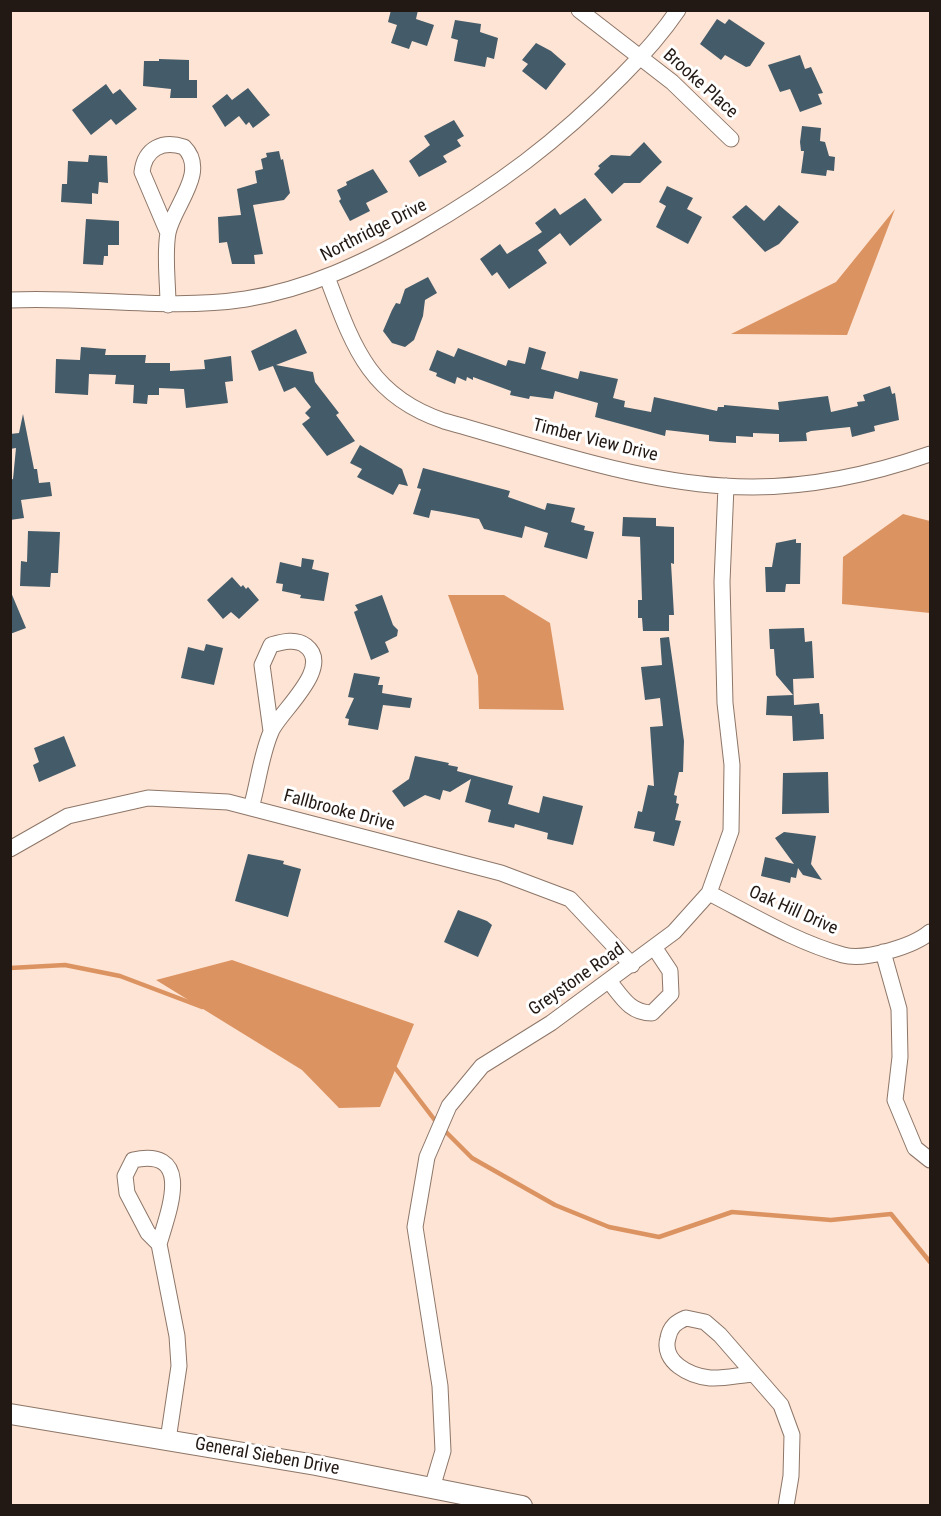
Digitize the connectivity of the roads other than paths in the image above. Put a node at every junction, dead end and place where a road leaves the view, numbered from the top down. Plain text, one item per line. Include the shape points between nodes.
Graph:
1 (579, 10) edge
2 (678, 10) edge
3 (642, 58) junction
4 (731, 139) dead end
5 (168, 233) junction
6 (327, 277) junction
7 (10, 300) edge
8 (168, 304) junction
9 (930, 454) edge
10 (726, 486) junction
11 (271, 731) junction
12 (251, 808) junction
13 (10, 849) edge
14 (709, 893) junction
15 (930, 932) edge
16 (654, 947) junction
17 (884, 952) junction
18 (632, 965) junction
19 (609, 981) junction
20 (930, 1160) edge
21 (159, 1244) junction
22 (753, 1374) junction
23 (10, 1414) edge
24 (168, 1440) junction
25 (432, 1488) junction
26 (522, 1506) edge
27 (786, 1506) edge

1 - 3 street, Brooke Place
2 - 3 street, Northridge Drive
3 - 4 street, Brooke Place via 691,98
3 - 6 street, Northridge Drive via 556,140 497,184 376,256
5 - 5 street via 186,192 193,158 184,147 165,144 150,152 142,172
5 - 8 street
6 - 8 street, Northridge Drive via 246,299
6 - 10 street, Timber View Drive via 363,364 412,409 626,471
7 - 8 street, Northridge Drive
9 - 10 street, Timber View Drive via 837,479 784,486
10 - 14 street, Greystone Road via 722,582 725,703 732,765 731,831
11 - 11 street via 308,683 312,653 299,643 271,645 264,656
11 - 12 street
12 - 13 street, Fallbrooke Drive via 228,802 148,798 68,816
12 - 18 street, Fallbrooke Drive via 501,873 570,899
14 - 16 street, Greystone Road via 674,932
14 - 17 street, Oak Hill Drive via 787,934 845,956
15 - 17 street, Oak Hill Drive
16 - 18 street, Greystone Road
16 - 19 street via 670,971 671,994 652,1013 631,1008
17 - 20 street via 899,1009 900,1057 895,1100 915,1148
18 - 19 street, Greystone Road
19 - 25 street, Greystone Road via 482,1066 449,1106 427,1157 415,1227 440,1386 443,1451
21 - 21 street via 148,1233 127,1193 125,1176 133,1160 158,1159 169,1167 173,1177 173,1195
21 - 24 street via 179,1366
22 - 22 street via 739,1354 705,1322 686,1318 672,1326 667,1352 686,1371 710,1378
22 - 27 street via 781,1405 792,1435
23 - 24 street, General Sieben Drive
24 - 25 street, General Sieben Drive
25 - 26 street, General Sieben Drive

